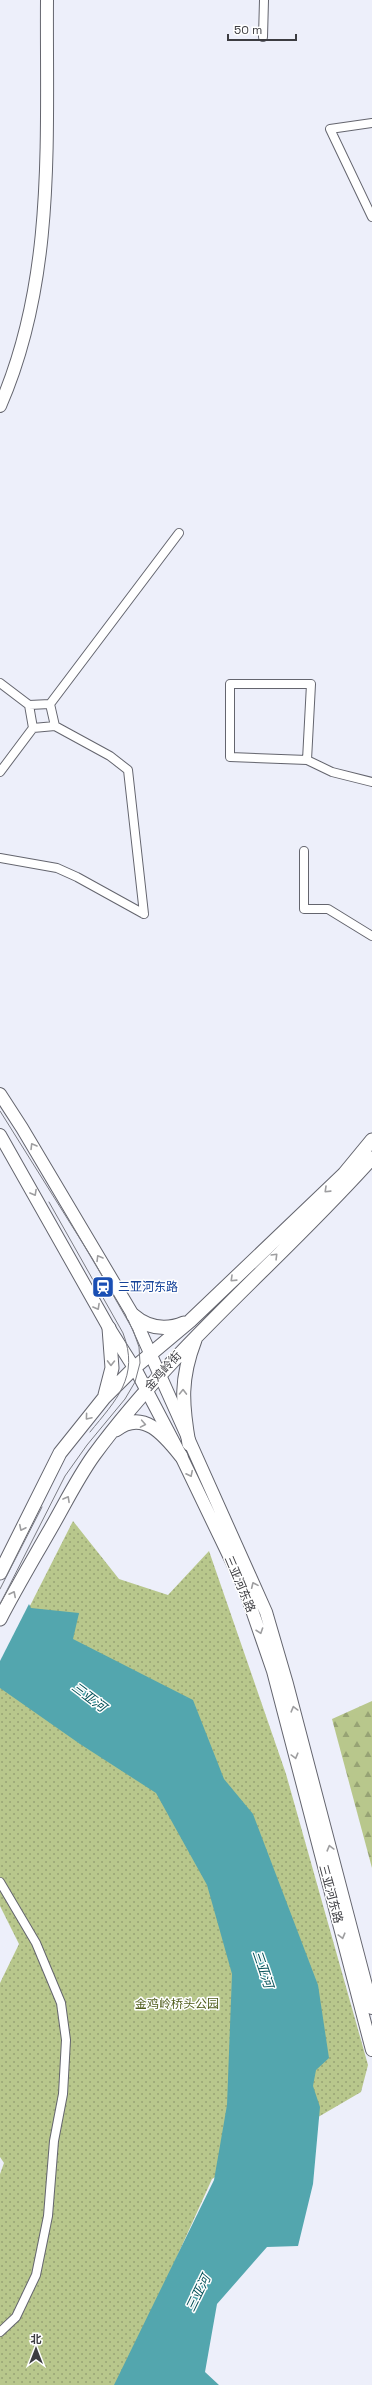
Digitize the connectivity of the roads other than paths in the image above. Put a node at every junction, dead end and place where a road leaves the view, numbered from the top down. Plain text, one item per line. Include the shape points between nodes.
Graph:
1 (47, 0) edge
2 (264, 0) edge
3 (263, 37) dead end
4 (372, 123) edge
5 (372, 217) edge
6 (0, 406) edge
7 (179, 533) dead end
8 (0, 683) edge
9 (50, 704) junction
10 (28, 705) junction
11 (55, 726) junction
12 (33, 728) junction
13 (307, 760) junction
14 (0, 772) edge
15 (372, 782) edge
16 (304, 850) dead end
17 (0, 858) edge
18 (372, 936) edge
19 (0, 1094) edge
20 (0, 1135) edge
21 (372, 1140) edge
22 (372, 1158) edge
23 (133, 1315) junction
24 (190, 1321) junction
25 (109, 1328) junction
26 (198, 1333) junction
27 (151, 1354) junction
28 (134, 1368) junction
29 (160, 1374) junction
30 (146, 1390) junction
31 (104, 1398) junction
32 (108, 1436) junction
33 (189, 1444) junction
34 (181, 1456) junction
35 (0, 1573) edge
36 (0, 1619) edge
37 (0, 1882) edge
38 (372, 2008) edge
39 (372, 2050) edge
40 (0, 2332) edge

1 - 6 main road via 45,193 40,259 30,320 15,372
2 - 3 street
4 - 5 street via 330,129
7 - 9 street
8 - 10 street
9 - 10 street
9 - 11 street
10 - 12 street
11 - 12 street
11 - 17 street via 110,756 128,770 144,914 77,876 57,868
12 - 14 street
13 - 13 street via 230,757 230,684 311,684
13 - 15 street via 332,772
16 - 18 street via 304,910 328,910
23 -> 19 main road, 三亚河东路
20 -> 25 main road, 三亚河东路
21 -> 24 main road, 金鸡岭街 via 344,1174
26 -> 22 main road, 金鸡岭街
23 - 24 main road via 141,1322 158,1328 175,1327
23 - 27 main road, 三亚河东路
24 - 27 main road, 金鸡岭街
25 - 28 main road, 三亚河东路
25 -> 31 main road via 112,1368
26 - 29 main road, 金鸡岭街
33 -> 26 main road via 183,1403 183,1378
27 - 28 main road, 金鸡岭街
27 - 29 main road, 三亚河东路
28 - 30 main road, 三亚河东路
28 - 31 main road, 金鸡岭街
29 - 30 main road, 金鸡岭街
29 - 33 main road, 三亚河东路
30 - 32 main road, 金鸡岭街
30 - 34 main road, 三亚河东路
31 -> 35 main road, 金鸡岭街 via 60,1453
32 -> 34 main road via 122,1426 142,1424 162,1432
36 -> 32 main road, 金鸡岭街 via 82,1473
38 -> 33 main road, 三亚河东路 via 266,1612
34 -> 39 main road, 三亚河东路 via 244,1587 273,1671
37 - 40 street via 27,1926 61,2003 66,2040 63,2094 54,2141 48,2216 36,2275 16,2317

